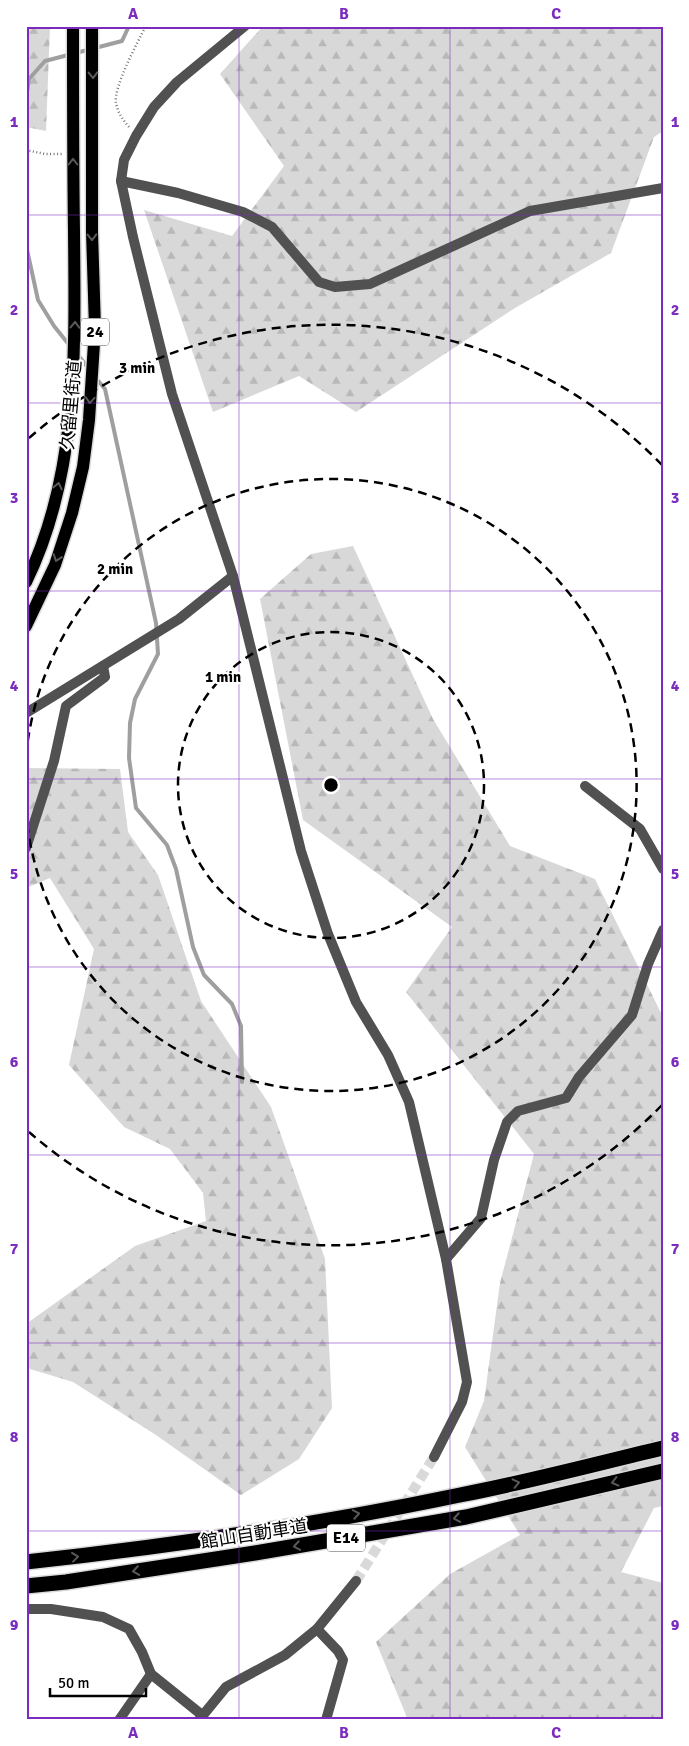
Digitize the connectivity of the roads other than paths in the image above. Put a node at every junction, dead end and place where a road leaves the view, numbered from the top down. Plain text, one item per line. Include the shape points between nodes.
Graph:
1 (73, 26) edge
2 (92, 26) edge
3 (245, 26) edge
4 (121, 182) junction
5 (663, 188) edge
6 (233, 576) junction
7 (26, 582) edge
8 (26, 626) edge
9 (103, 666) junction
10 (26, 713) edge
11 (585, 786) dead end
12 (26, 848) edge
13 (663, 869) edge
14 (663, 930) edge
15 (446, 1259) junction
16 (663, 1448) edge
17 (434, 1457) tunnel mouth
18 (663, 1471) edge
19 (26, 1562) edge
20 (356, 1581) tunnel mouth
21 (26, 1586) edge
22 (26, 1609) edge
23 (317, 1629) junction
24 (150, 1674) junction
25 (200, 1717) edge
26 (119, 1720) edge
27 (326, 1720) edge

7 -> 1 main road, 久留里街道 / 24 via 37,560 53,509 64,460 72,398 76,322
2 -> 8 main road, 久留里街道 / 24 via 95,328 89,420 83,467 72,513 55,565
3 - 4 street via 178,82 154,107 124,160
4 - 5 street via 243,212 272,227 319,282 335,288 370,284 530,211
4 - 6 street via 172,394
6 - 9 street via 179,619
6 - 15 street via 301,851 328,934 356,1002 388,1055 409,1102
9 - 10 street
9 - 12 street via 105,677 66,706 54,761
11 - 13 street via 640,829
14 - 15 street via 632,1014 579,1077 566,1098 518,1111 507,1122 484,1195 481,1218
15 - 17 street via 467,1382 462,1402
19 -> 16 highway, 館山自動車道 / E14 via 250,1532 388,1509 460,1496
18 -> 21 highway, 館山自動車道 / E14 via 466,1517 256,1553
20 - 23 street
22 - 24 street via 103,1616 129,1629
23 - 25 street via 285,1655 226,1687
23 - 27 street via 338,1650 343,1660
24 - 25 street
24 - 26 street

